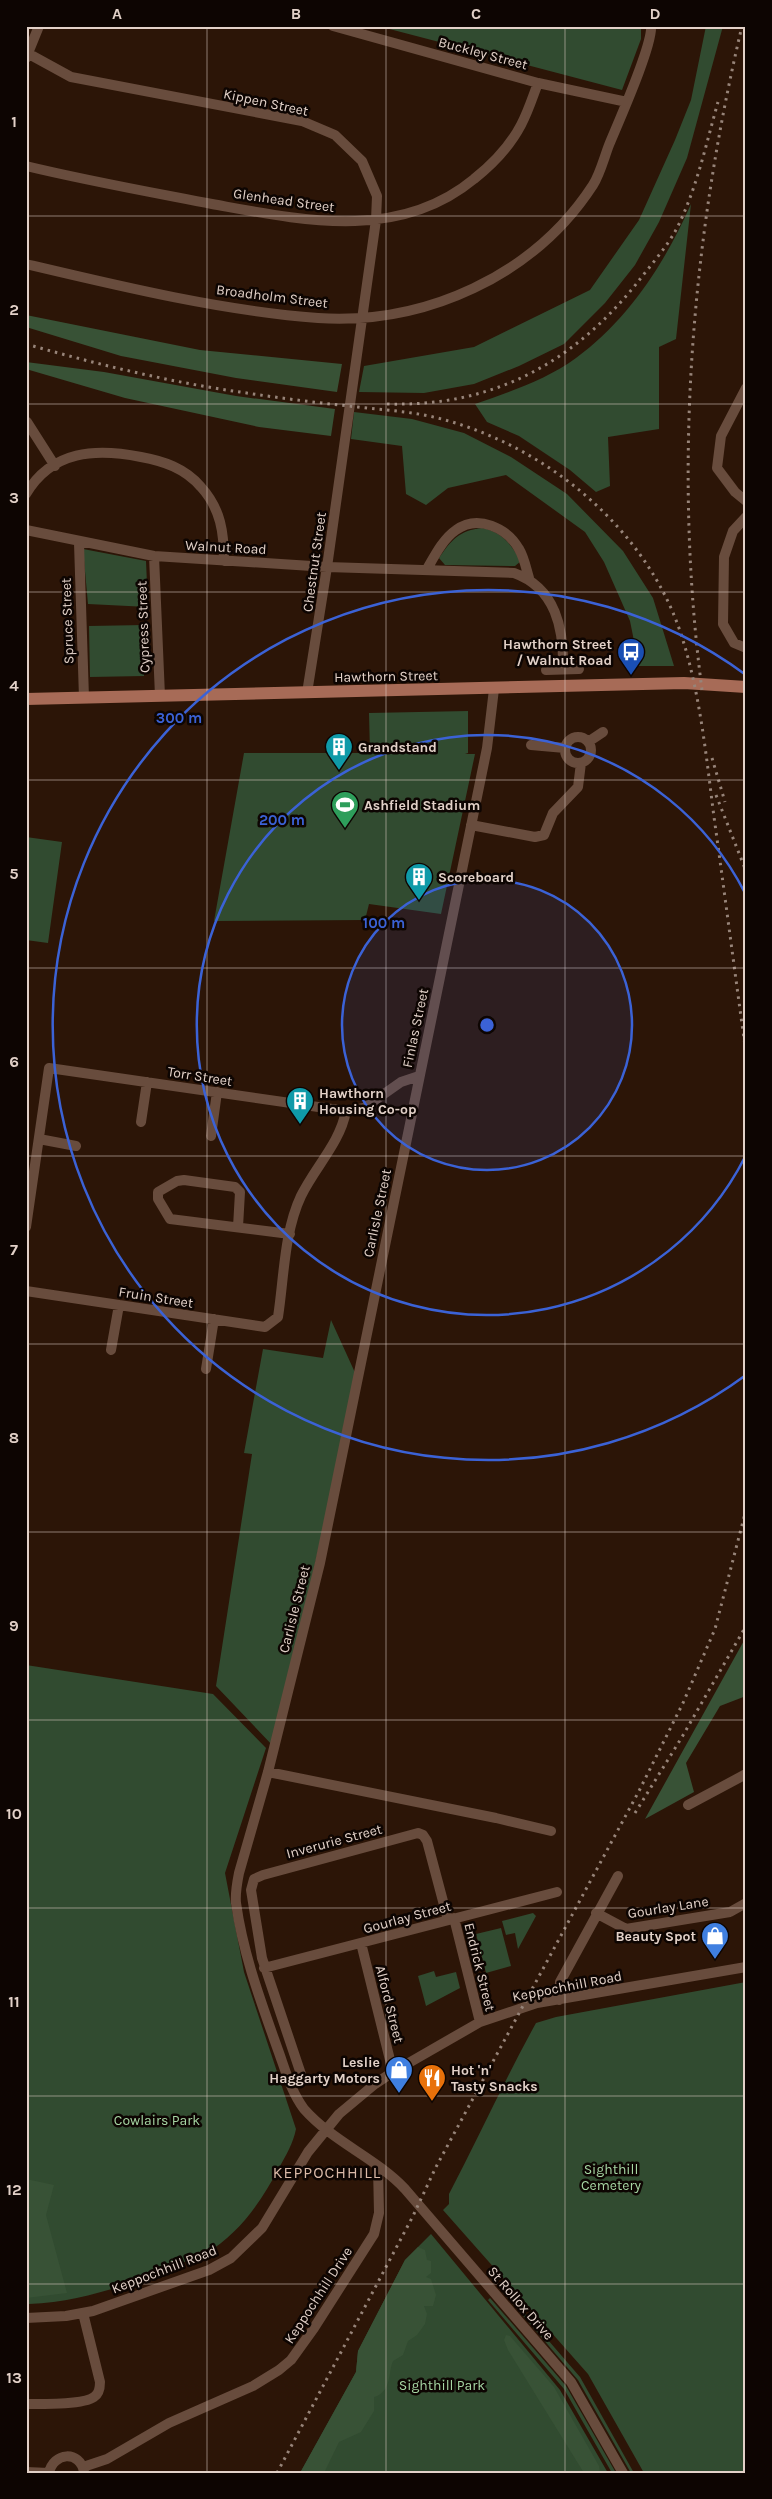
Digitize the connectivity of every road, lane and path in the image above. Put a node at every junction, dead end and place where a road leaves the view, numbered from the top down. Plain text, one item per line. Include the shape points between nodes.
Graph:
1 (39, 26) edge
2 (333, 26) edge
3 (651, 26) edge
4 (27, 56) edge
5 (538, 83) junction
6 (627, 102) junction
7 (26, 166) edge
8 (376, 220) junction
9 (26, 264) edge
10 (362, 316) junction
11 (353, 378) joint
12 (746, 388) edge
13 (27, 422) edge
14 (54, 466) junction
15 (26, 494) edge
16 (746, 501) edge
17 (746, 517) edge
18 (26, 530) edge
19 (79, 542) junction
20 (154, 556) junction
21 (224, 562) junction
22 (328, 567) junction
23 (427, 569) junction
24 (528, 578) junction
25 (746, 648) edge
26 (563, 669) junction
27 (579, 669) dead end
28 (546, 670) dead end
29 (746, 687) edge
30 (494, 689) junction
31 (307, 693) junction
32 (160, 696) junction
33 (84, 698) junction
34 (26, 699) edge
35 (603, 732) dead end
36 (588, 742) junction
37 (531, 745) dead end
38 (565, 748) junction
39 (581, 763) junction
40 (471, 825) junction
41 (419, 1076) junction
42 (147, 1082) junction
43 (217, 1092) junction
44 (346, 1111) junction
45 (141, 1122) dead end
46 (210, 1136) dead end
47 (38, 1139) junction
48 (76, 1146) dead end
49 (31, 1164) edge
50 (238, 1226) junction
51 (26, 1227) edge
52 (290, 1234) junction
53 (26, 1291) edge
54 (119, 1305) junction
55 (214, 1319) junction
56 (111, 1350) dead end
57 (206, 1369) dead end
58 (268, 1772) junction
59 (746, 1774) edge
60 (688, 1805) dead end
61 (551, 1831) dead end
62 (423, 1834) joint
63 (617, 1878) dead end
64 (557, 1892) dead end
65 (746, 1903) edge
66 (596, 1914) junction
67 (451, 1919) junction
68 (361, 1943) junction
69 (746, 1967) edge
70 (264, 1968) junction
71 (559, 2000) junction
72 (480, 2022) junction
73 (393, 2072) junction
74 (303, 2080) dead end
75 (325, 2129) junction
76 (378, 2167) junction
77 (83, 2313) junction
78 (26, 2318) edge
79 (26, 2404) edge
80 (84, 2470) edge
81 (26, 2472) edge
82 (623, 2473) edge

1 - 4 street
2 - 5 street, Buckley Street
3 - 6 street, Broadholm Street
4 - 8 street, Kippen Street via 71,77 302,121 335,135 362,161 377,196
5 - 6 street, Buckley Street
5 - 8 street, Glenhead Street via 521,125 494,163 461,190 425,209
6 - 10 street, Broadholm Street via 594,184 555,234 513,268 466,293 415,310
7 - 8 street, Glenhead Street via 287,218 338,222
8 - 10 street, Kippen Street
9 - 10 street, Broadholm Street via 243,309 319,318
10 - 11 street, Kippen Street
11 - 22 street, Chestnut Street
12 - 16 street via 721,436 717,468
13 - 14 street
14 - 15 street
14 - 21 street via 82,454 112,451 163,461 178,468 201,486 211,500 224,533
17 - 25 street via 733,531 724,557 723,624 734,643
18 - 19 street, Walnut Road
19 - 20 street, Walnut Road
19 - 33 street, Spruce Street
20 - 21 street, Walnut Road
20 - 32 street, Cypress Street
21 - 22 street, Walnut Road
22 - 23 street, Walnut Road
22 - 31 street, Chestnut Street
23 - 24 street, Walnut Road via 514,572
23 - 24 street via 448,537 458,528 474,523 486,524 512,538 520,549
24 - 26 street via 554,609 564,642
26 - 27 street
26 - 28 street
29 - 30 main road, Hawthorn Street via 684,683
30 - 31 main road, Hawthorn Street
30 - 40 street, Finlas Street via 487,748
31 - 32 main road, Hawthorn Street
32 - 33 main road, Hawthorn Street
33 - 34 main road, Hawthorn Street
35 - 36 street
36 - 38 street via 577,737 569,740
36 - 39 street via 590,754
37 - 38 street
38 - 39 street via 569,760
39 - 40 street via 578,787 554,813 544,835 535,837
40 - 41 street, Finlas Street
41 - 44 street, Finlas Street via 401,1082 364,1108
41 - 58 street, Carlisle Street via 320,1563
42 - 43 street, Torr Street
42 - 45 street
42 - 47 street, Torr Street via 49,1068
43 - 44 street, Torr Street
43 - 46 street
44 - 52 street via 343,1125 301,1196
47 - 48 street
47 - 49 street
49 - 51 street
50 - 50 street via 228,1228 170,1219 158,1199 158,1192 184,1180 235,1187 240,1192
50 - 52 street
52 - 55 street, Fruin Street via 278,1317 265,1327
53 - 54 street, Fruin Street
54 - 55 street, Fruin Street
54 - 56 street
55 - 57 street
58 - 61 street
58 - 75 street, Carlisle Street via 239,1873 236,1903 253,1982 289,2081 301,2104
59 - 60 street
62 - 67 street, Endrick Street
62 - 70 street, Inverurie Street via 254,1880 251,1897
63 - 66 street
64 - 67 street, Gourlay Street
65 - 66 street, Gourlay Lane via 730,1912 626,1928
66 - 71 street via 560,1982
67 - 68 street, Gourlay Street
67 - 72 street, Endrick Street
68 - 70 street, Gourlay Street
68 - 73 street, Alford Street
69 - 71 street, Keppochhill Road
70 - 74 street
71 - 72 street, Keppochhill Road via 537,2003
72 - 73 street, Keppochhill Road
73 - 75 street, Keppochhill Road via 352,2102
75 - 76 street
75 - 77 street, Keppochhill Road via 268,2220 235,2255 209,2270
76 - 80 street, Keppochhill Drive via 379,2213 374,2234 291,2360 253,2386 176,2420
76 - 82 street, St Rollox Drive via 405,2189 571,2382
77 - 78 street, Keppochhill Road
77 - 79 street via 100,2382 98,2393 79,2401
80 - 81 street, Keppochhill Drive via 75,2458 64,2456 53,2462 49,2473

